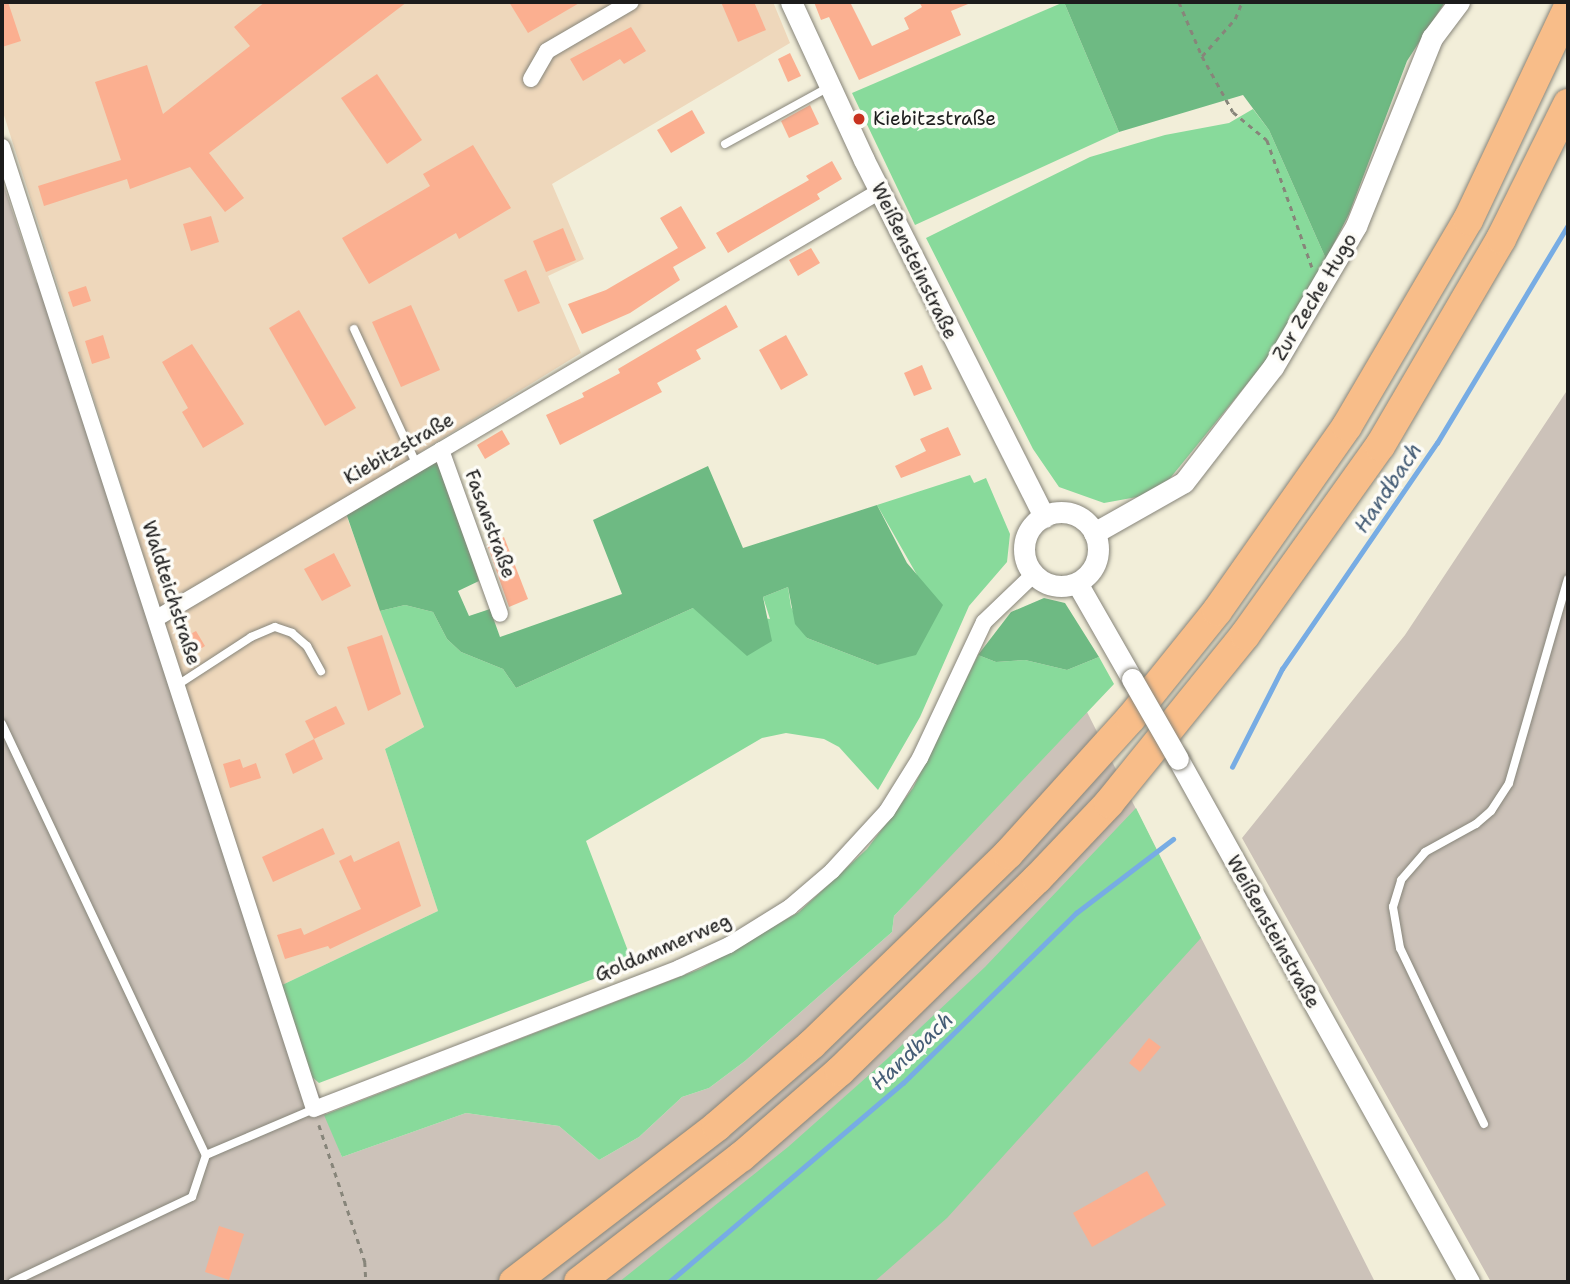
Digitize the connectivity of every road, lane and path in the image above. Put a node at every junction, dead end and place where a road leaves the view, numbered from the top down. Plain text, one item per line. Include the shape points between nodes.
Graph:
1 (631, 2) edge
2 (791, 2) edge
3 (1179, 2) edge
4 (1242, 2) edge
5 (1459, 2) edge
6 (1568, 8) edge
7 (1202, 56) junction
8 (531, 79) dead end
9 (829, 87) junction
10 (1568, 104) edge
11 (725, 144) dead end
12 (2, 148) edge
13 (880, 191) junction
14 (1312, 269) dead end
15 (354, 329) dead end
16 (441, 450) junction
17 (416, 463) junction
18 (1044, 517) junction
19 (1094, 533) junction
20 (1034, 574) junction
21 (1568, 579) edge
22 (1077, 583) junction
23 (500, 614) dead end
24 (158, 618) junction
25 (321, 671) dead end
26 (179, 684) junction
27 (2, 724) edge
28 (314, 1109) junction
29 (1485, 1124) dead end
30 (206, 1155) junction
31 (12, 1282) edge
32 (366, 1282) edge
33 (514, 1282) edge
34 (579, 1282) edge
35 (1469, 1282) edge

1 - 8 street via 547,51
2 - 9 street, Weißensteinstraße
3 - 7 path
4 - 7 path via 1235,19
5 - 19 street, Zur Zeche Hugo via 1432,38 1356,226 1273,367 1184,482
6 - 33 highway via 1468,220 1360,404 1240,580 1131,718 1008,854 812,1044 717,1126
7 - 14 path via 1233,111 1267,140
9 - 11 lane
9 - 13 street, Weißensteinstraße
10 - 34 highway via 1501,239 1380,446 1253,625 1126,782 1037,879 839,1071 741,1157
12 - 24 street, Waldteichstraße
13 - 16 street, Kiebitzstraße
13 - 18 street, Weißensteinstraße
15 - 17 lane
16 - 17 street, Kiebitzstraße
16 - 23 street, Fasanstraße
17 - 24 street, Kiebitzstraße
18 - 19 street via 1055,513 1077,516
18 - 20 street via 1025,543
19 - 22 street via 1094,566
20 - 22 street via 1054,585
20 - 28 street, Goldammerweg via 984,622 920,758 887,811 832,871 790,907 705,957
21 - 29 lane via 1509,783 1491,811 1476,824 1425,852 1401,880 1393,907 1400,948
22 - 35 street, Weißensteinstraße, bridge
24 - 26 street, Waldteichstraße
25 - 26 lane via 307,646 292,633 275,627 251,637
26 - 28 street, Waldteichstraße
27 - 30 lane
28 - 30 lane
28 - 32 path via 365,1262
30 - 31 lane via 192,1197

